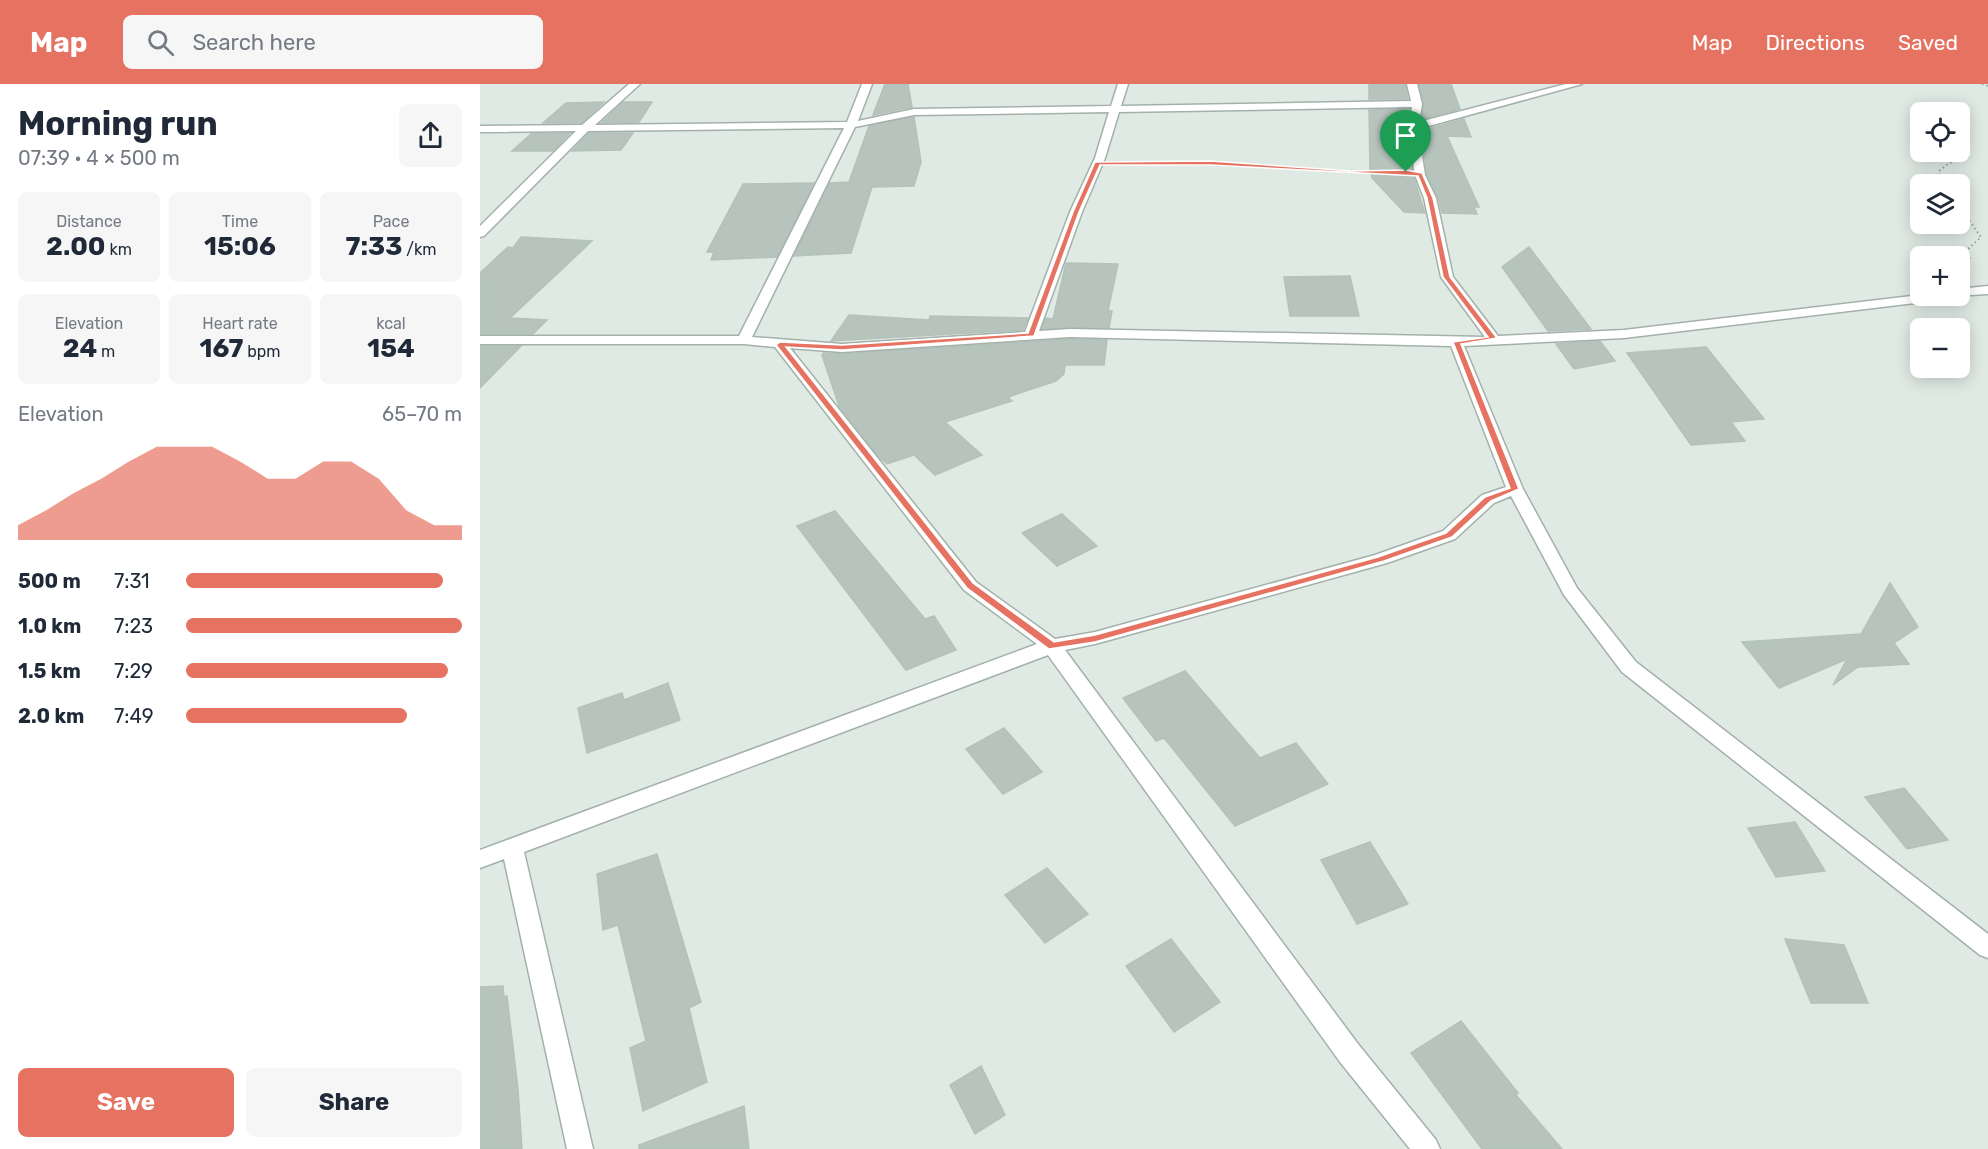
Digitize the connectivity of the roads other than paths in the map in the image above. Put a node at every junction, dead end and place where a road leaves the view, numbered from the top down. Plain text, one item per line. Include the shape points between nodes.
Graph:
1 (635, 84) edge
2 (867, 84) edge
3 (1123, 84) edge
4 (1412, 84) edge
5 (1577, 84) edge
6 (1417, 104) junction
7 (1117, 107) junction
8 (851, 125) junction
9 (586, 127) junction
10 (1413, 127) junction
11 (480, 129) edge
12 (480, 233) edge
13 (1988, 290) edge
14 (1970, 292) edge
15 (1910, 300) edge
16 (1031, 335) junction
17 (1493, 338) junction
18 (480, 340) edge
19 (744, 340) junction
20 (1456, 342) junction
21 (780, 345) junction
22 (1515, 489) junction
23 (1052, 646) junction
24 (513, 847) junction
25 (480, 859) edge
26 (1988, 948) edge
27 (580, 1149) edge
28 (1427, 1149) edge

1 - 9 street
2 - 8 street
3 - 7 street
4 - 6 street
5 - 10 street
6 - 7 street
6 - 10 street
7 - 8 street via 914,112
7 - 16 street
8 - 9 street
8 - 19 street
9 - 11 street
9 - 12 street
10 - 17 street via 1420,175 1430,198 1447,277
13 - 14 street
15 - 17 street via 1624,334
16 - 20 street
16 - 21 street via 842,348
17 - 20 street
18 - 19 street
19 - 21 street
20 - 22 street
21 - 23 street via 970,586
22 - 23 street via 1488,499 1449,535 1381,559 1106,635
22 - 26 street via 1570,591 1629,667
23 - 24 street
23 - 28 street via 1342,1043
24 - 25 street
24 - 27 street

